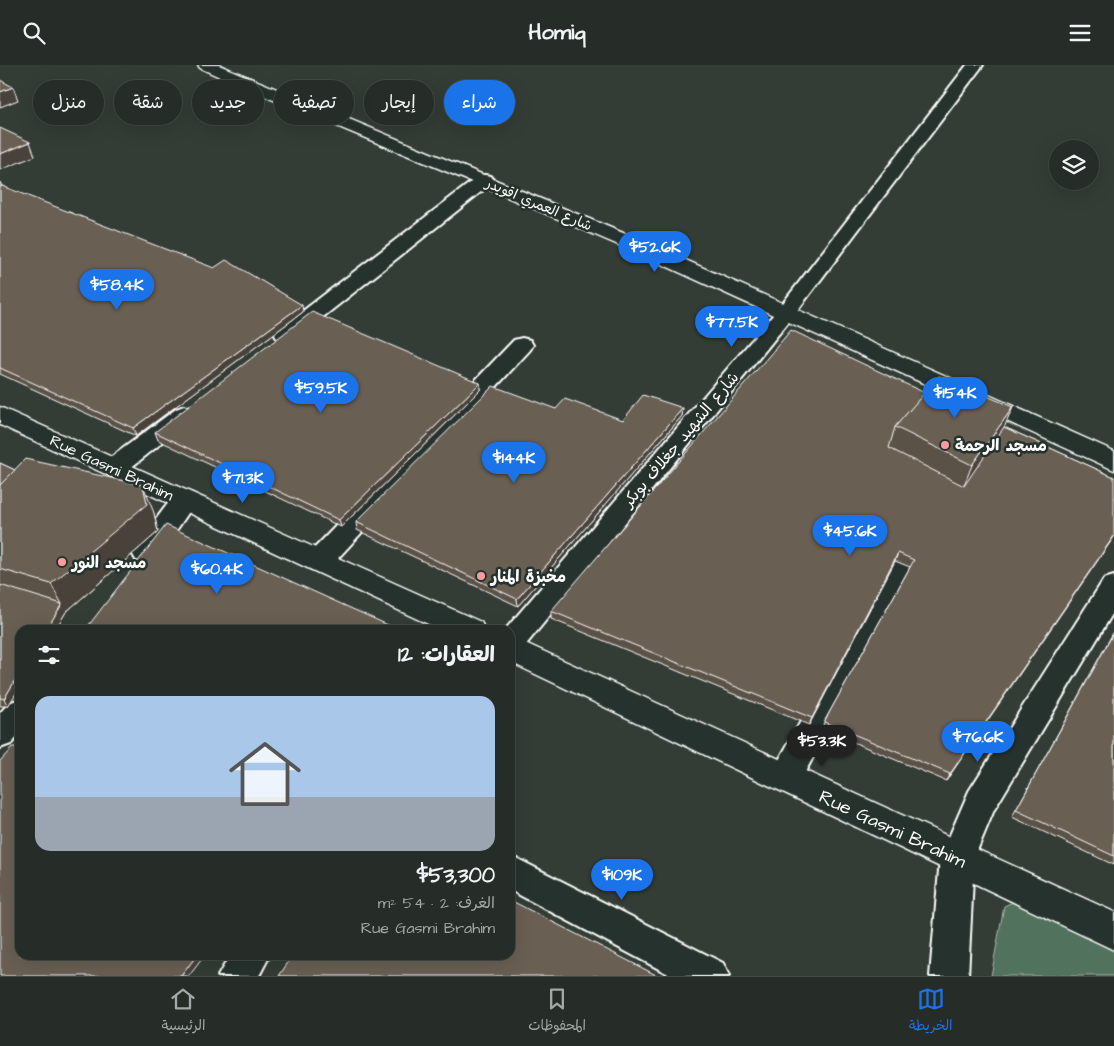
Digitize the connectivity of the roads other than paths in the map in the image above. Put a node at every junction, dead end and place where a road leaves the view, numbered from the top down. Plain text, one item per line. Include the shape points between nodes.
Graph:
1 (206, 65) edge
2 (975, 65) edge
3 (485, 180) junction
4 (787, 311) junction
5 (522, 345) dead end
6 (267, 350) edge
7 (196, 405) edge
8 (0, 415) edge
9 (1114, 461) edge
10 (116, 467) junction
11 (184, 501) junction
12 (319, 561) junction
13 (901, 569) dead end
14 (133, 570) edge
15 (1114, 587) edge
16 (459, 625) edge
17 (515, 638) edge
18 (515, 650) edge
19 (786, 777) junction
20 (957, 858) junction
21 (515, 875) edge
22 (1114, 931) edge
23 (248, 960) edge
24 (237, 976) edge
25 (710, 976) edge
26 (949, 976) edge

1 - 3 street, شارع العمري اقويدر
2 - 4 street, شارع الشهيد جغلاف بوبكر
3 - 4 street, شارع العمري اقويدر
3 - 6 street
4 - 9 street, شارع العمري اقويدر
4 - 17 street, شارع الشهيد جغلاف بوبكر
5 - 12 street
7 - 10 street
8 - 10 street, Rue Gasmi Brahim
10 - 11 street, Rue Gasmi Brahim
11 - 12 street, Rue Gasmi Brahim
11 - 14 street
12 - 16 street, Rue Gasmi Brahim
13 - 19 street
15 - 20 street via 981,802
18 - 19 street, Rue Gasmi Brahim
19 - 20 street, Rue Gasmi Brahim
20 - 22 street, Rue Gasmi Brahim
20 - 26 street
21 - 25 street
23 - 24 street

